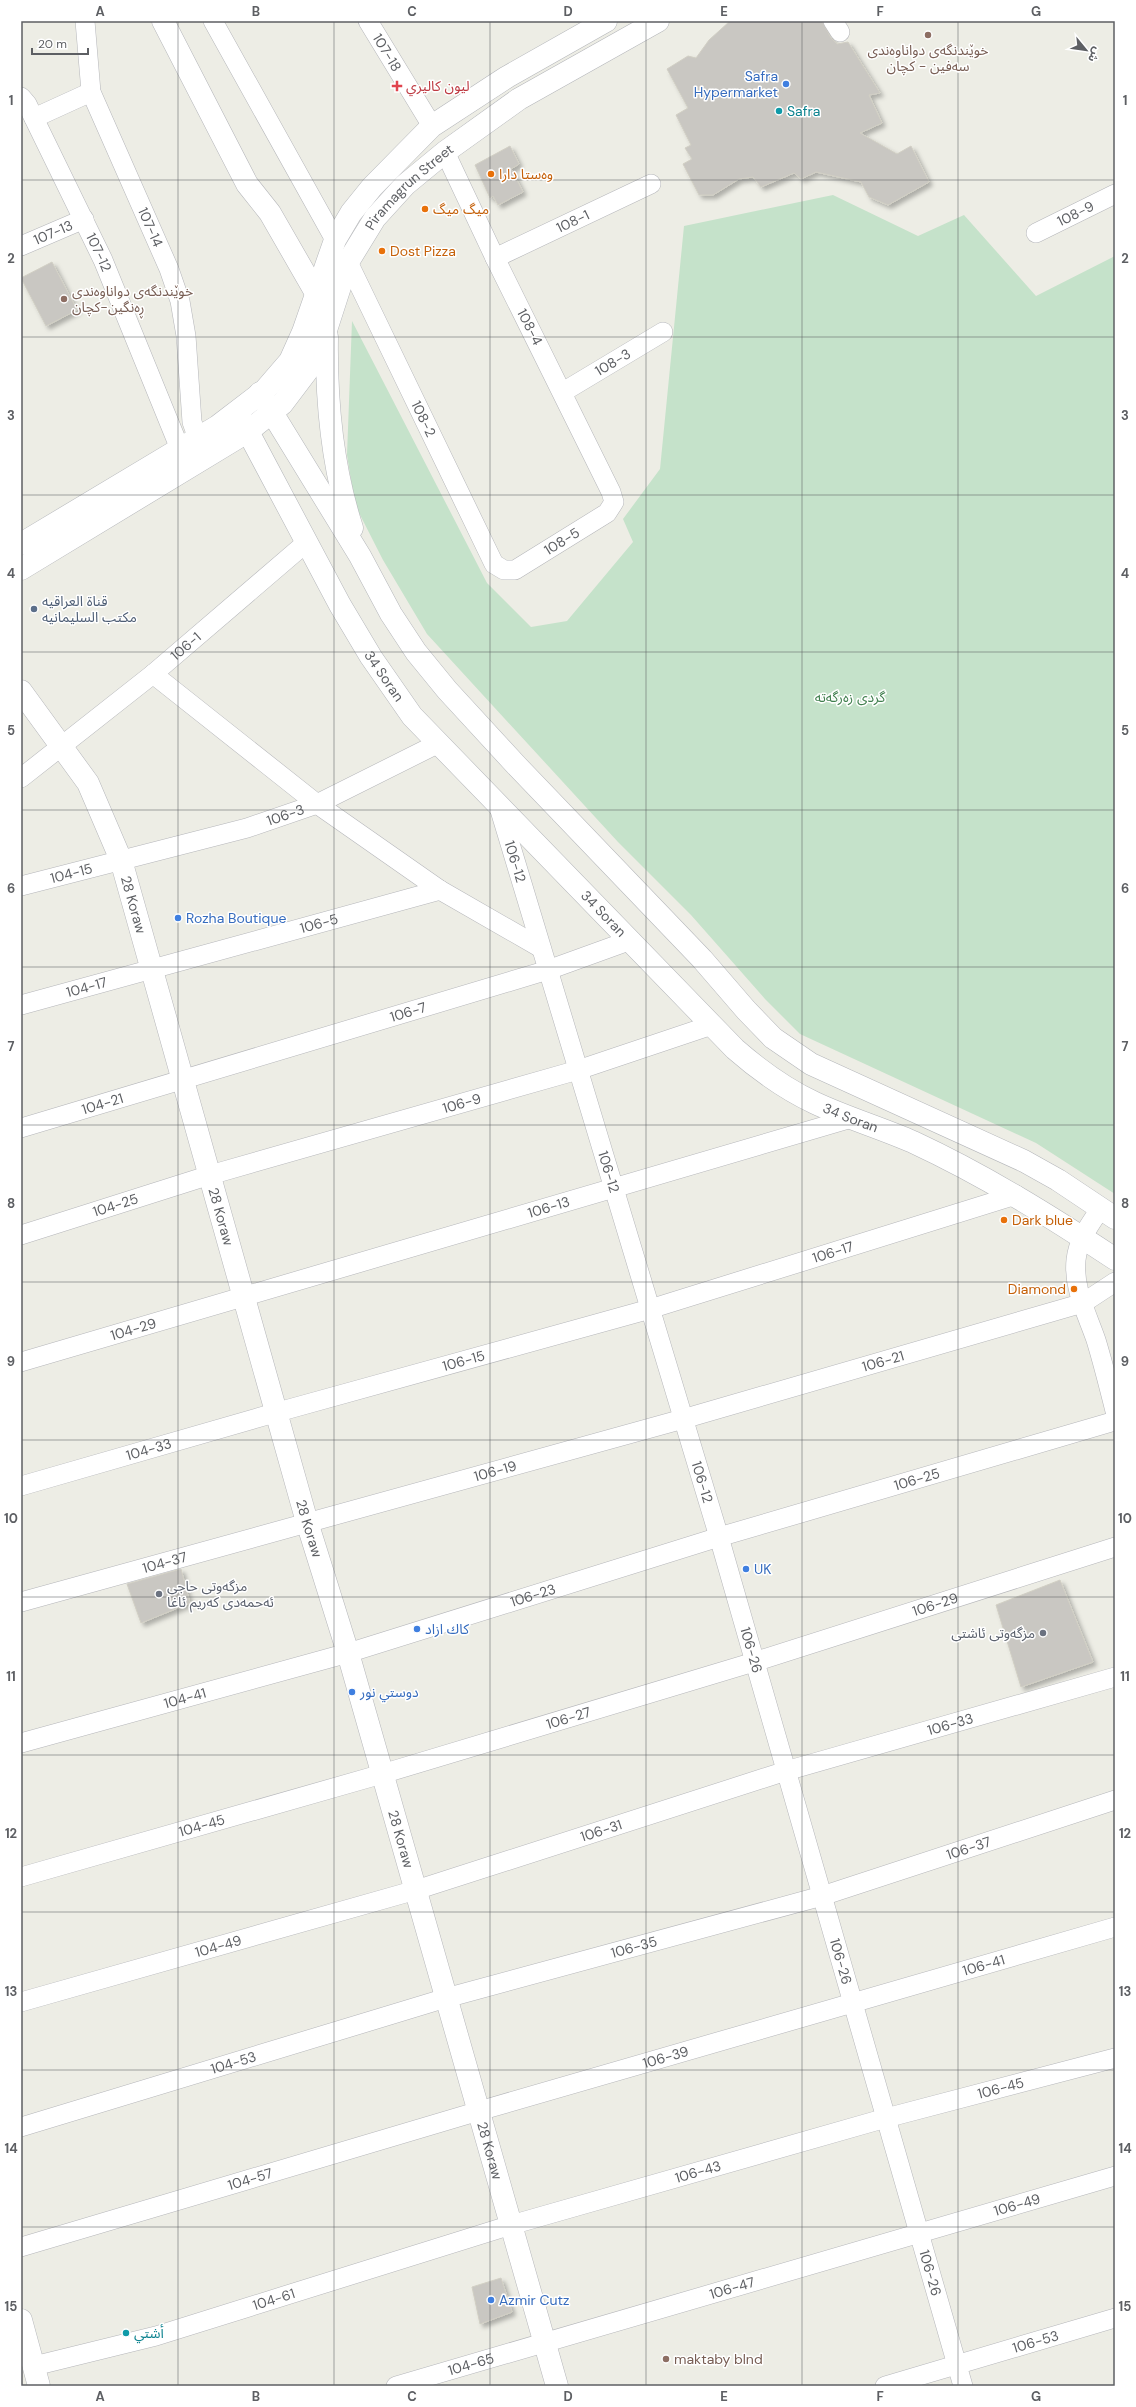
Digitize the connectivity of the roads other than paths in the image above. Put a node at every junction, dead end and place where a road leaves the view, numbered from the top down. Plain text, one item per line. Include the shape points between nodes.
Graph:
1 (86, 21) edge
2 (163, 21) edge
3 (180, 21) edge
4 (213, 21) edge
5 (368, 21) edge
6 (606, 21) edge
7 (658, 21) edge
8 (91, 92) junction
9 (27, 106) edge
10 (432, 126) junction
11 (445, 152) junction
12 (651, 184) dead end
13 (1115, 194) edge
14 (270, 213) junction
15 (84, 219) junction
16 (1036, 233) dead end
17 (335, 240) junction
18 (21, 246) edge
19 (495, 258) junction
20 (348, 262) junction
21 (316, 293) junction
22 (327, 326) junction
23 (663, 332) dead end
24 (563, 392) junction
25 (260, 393) junction
26 (273, 412) junction
27 (243, 422) junction
28 (189, 444) junction
29 (614, 502) joint
30 (307, 542) junction
31 (21, 544) edge
32 (360, 556) junction
33 (21, 569) edge
34 (504, 570) joint
35 (153, 674) junction
36 (21, 691) edge
37 (439, 743) junction
38 (60, 745) junction
39 (21, 778) edge
40 (317, 804) junction
41 (499, 807) junction
42 (121, 860) junction
43 (21, 886) edge
44 (440, 890) junction
45 (631, 940) junction
46 (541, 948) junction
47 (151, 968) junction
48 (548, 970) junction
49 (21, 1005) edge
50 (712, 1025) junction
51 (578, 1070) junction
52 (183, 1080) junction
53 (852, 1118) junction
54 (21, 1128) edge
55 (210, 1175) junction
56 (614, 1189) junction
57 (1016, 1196) junction
58 (1108, 1213) edge
59 (21, 1235) edge
60 (1082, 1237) junction
61 (1115, 1259) edge
62 (1115, 1282) edge
63 (245, 1297) junction
64 (1083, 1303) junction
65 (650, 1309) junction
66 (21, 1362) edge
67 (1115, 1411) edge
68 (278, 1412) junction
69 (683, 1419) junction
70 (1115, 1421) edge
71 (21, 1486) edge
72 (307, 1522) junction
73 (719, 1537) junction
74 (1115, 1547) edge
75 (21, 1602) edge
76 (348, 1653) junction
77 (754, 1662) junction
78 (1115, 1677) edge
79 (21, 1743) edge
80 (786, 1771) junction
81 (382, 1774) junction
82 (1115, 1800) edge
83 (21, 1877) edge
84 (416, 1890) junction
85 (822, 1896) junction
86 (1115, 1927) edge
87 (446, 1998) junction
88 (21, 2002) edge
89 (853, 2004) junction
90 (1115, 2058) edge
91 (479, 2111) junction
92 (886, 2118) junction
93 (21, 2127) edge
94 (1115, 2176) edge
95 (511, 2225) junction
96 (919, 2233) junction
97 (21, 2247) edge
98 (1115, 2318) edge
99 (21, 2320) edge
100 (545, 2343) junction
101 (956, 2364) junction
102 (36, 2376) edge
103 (396, 2386) edge
104 (557, 2386) edge
105 (885, 2386) edge
106 (963, 2386) edge

1 - 8 street, 107-14
2 - 14 main road via 248,184
3 - 14 main road via 261,178
4 - 17 street
5 - 10 street, 107-18
6 - 10 main road, Piramagrun Street via 507,77
7 - 11 main road, Piramagrun Street via 519,99
8 - 9 street
8 - 28 street, 107-14 via 169,269 180,301 186,336 192,422
9 - 15 street, 107-12
10 - 17 main road, Piramagrun Street via 372,186 351,213
11 - 19 street, 108-4
11 - 20 main road, Piramagrun Street via 392,198 375,218
12 - 19 street, 108-1
13 - 16 street, 108-9
14 - 21 main road
15 - 18 street, 107-13
15 - 28 street, 107-12
17 - 21 main road, Piramagrun Street
19 - 24 street, 108-4
20 - 22 main road, Piramagrun Street
20 - 34 street, 108-2 via 494,564
21 - 25 main road, Piramagrun Street via 290,361
22 - 26 main road, Piramagrun Street via 310,366 296,388
22 - 32 main road via 326,373 330,420 340,481
23 - 24 street, 108-3
24 - 29 street, 108-4
25 - 26 main road
25 - 27 main road, Piramagrun Street
26 - 27 main road, Piramagrun Street
26 - 32 main road
27 - 28 main road
27 - 30 main road, 34 Soran
27 - 33 main road
28 - 31 main road
29 - 34 street, 108-5 via 607,513 514,570
30 - 35 street, 106-1
30 - 37 main road, 34 Soran via 371,657 412,716
32 - 58 main road via 395,620 416,652 447,690 702,958 746,1010 774,1038 811,1064 1024,1161
35 - 38 street, 106-1
35 - 40 street
36 - 38 main road, 28 Koraw
37 - 40 street, 106-3
37 - 41 main road, 34 Soran
38 - 39 street, 106-1
38 - 42 main road, 28 Koraw via 88,783
40 - 42 street, 106-3 via 247,828
40 - 44 street
41 - 45 main road, 34 Soran
41 - 46 street, 106-12
42 - 43 street, 104-15
42 - 47 main road, 28 Koraw
44 - 46 street
44 - 47 street, 106-5
45 - 48 street, 106-7
45 - 50 main road, 34 Soran
46 - 48 street, 106-12
47 - 49 street, 104-17
47 - 52 main road, 28 Koraw
48 - 51 street, 106-12
48 - 52 street, 106-7
50 - 51 street, 106-9
50 - 53 main road, 34 Soran via 740,1054 779,1083 815,1103
51 - 55 street, 106-9
51 - 56 street, 106-12
52 - 54 street, 104-21
52 - 55 main road, 28 Koraw
53 - 56 street, 106-13
53 - 57 main road, 34 Soran via 913,1142
55 - 59 street, 104-25
55 - 63 main road, 28 Koraw
56 - 63 street, 106-13
56 - 65 street, 106-12
57 - 60 main road, 34 Soran
57 - 65 street, 106-17
58 - 60 street
60 - 61 main road, 34 Soran
60 - 64 street via 1075,1270
62 - 64 street, 106-21
63 - 66 street, 104-29
63 - 68 main road, 28 Koraw
64 - 67 street
64 - 69 street, 106-21
65 - 68 street, 106-15
65 - 69 street, 106-12
68 - 71 street, 104-33
68 - 72 main road, 28 Koraw
69 - 72 street, 106-19
69 - 73 street, 106-12
70 - 73 street, 106-25
72 - 75 street, 104-37
72 - 76 main road, 28 Koraw
73 - 76 street, 106-23
73 - 77 street, 106-26
74 - 77 street, 106-29
76 - 79 street, 104-41
76 - 81 main road, 28 Koraw
77 - 80 street, 106-26
77 - 81 street, 106-27
78 - 80 street, 106-33
80 - 84 street, 106-31
80 - 85 street, 106-26
81 - 83 street, 104-45
81 - 84 main road, 28 Koraw
82 - 85 street, 106-37
84 - 87 main road, 28 Koraw
84 - 88 street, 104-49
85 - 87 street, 106-35
85 - 89 street, 106-26
86 - 89 street, 106-41
87 - 91 main road, 28 Koraw
87 - 93 street, 104-53
89 - 91 street, 106-39
89 - 92 street, 106-26
90 - 92 street, 106-45
91 - 95 main road, 28 Koraw
91 - 97 street, 104-57
92 - 95 street, 106-43
92 - 96 street, 106-26
94 - 96 street, 106-49
95 - 100 main road, 28 Koraw
95 - 102 street, 104-61
96 - 100 street, 106-47
96 - 101 street, 106-26
98 - 101 street, 106-53
99 - 102 main road
100 - 103 street, 104-65
100 - 104 main road, 28 Koraw
101 - 105 street, 106-53
101 - 106 street, 106-26

